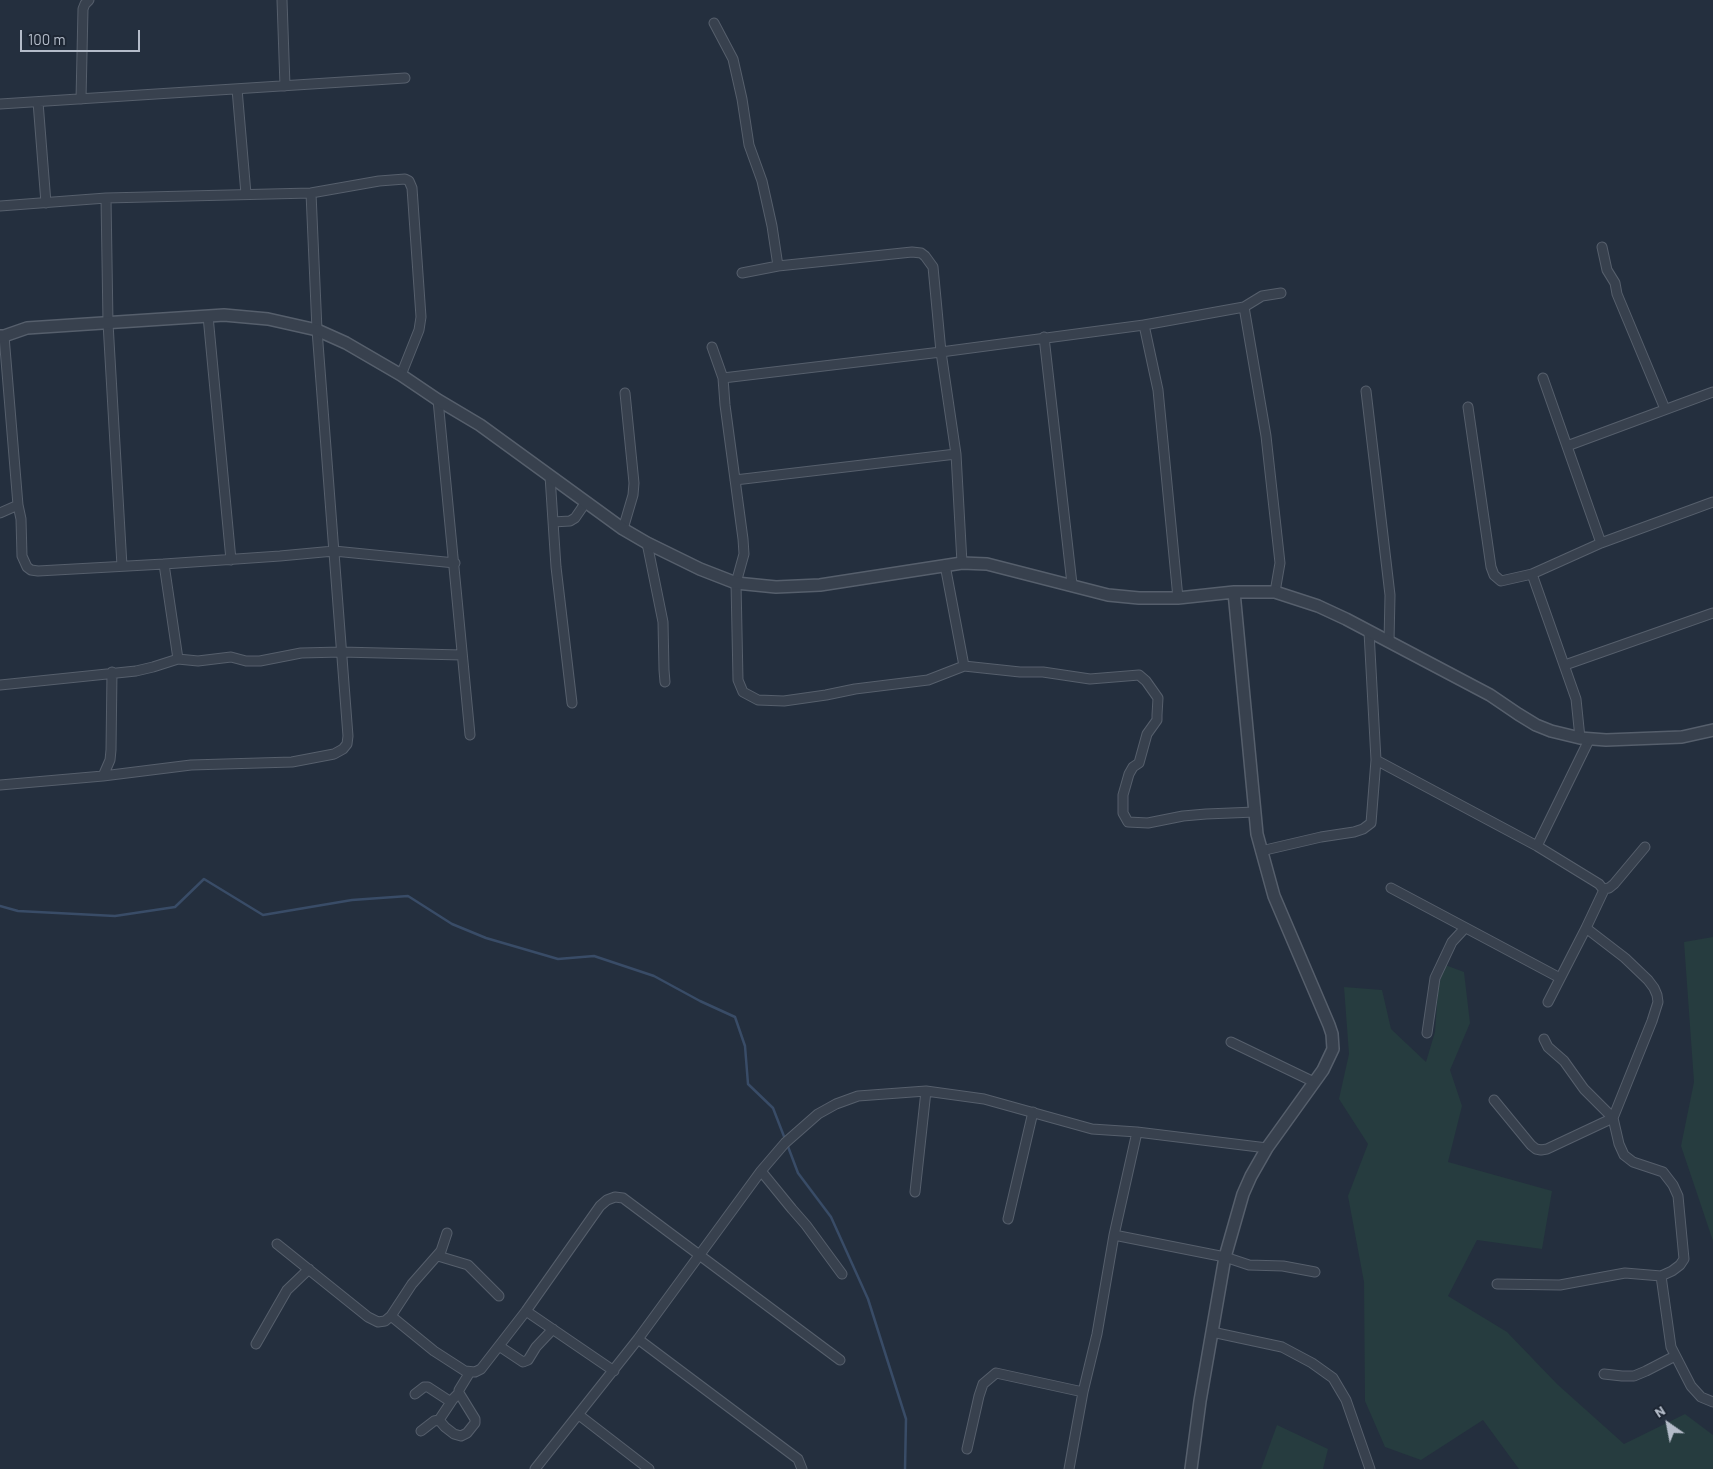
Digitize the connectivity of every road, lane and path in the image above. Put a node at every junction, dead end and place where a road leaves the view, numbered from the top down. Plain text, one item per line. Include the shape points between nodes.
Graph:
1 (89, 0) edge
2 (282, 0) edge
3 (714, 23) dead end
4 (405, 78) dead end
5 (284, 86) junction
6 (237, 89) junction
7 (81, 100) junction
8 (38, 102) junction
9 (0, 104) edge
10 (311, 193) junction
11 (246, 194) junction
12 (106, 198) junction
13 (46, 203) junction
14 (0, 206) edge
15 (1602, 247) dead end
16 (778, 266) junction
17 (742, 273) dead end
18 (1281, 293) dead end
19 (1244, 307) junction
20 (208, 316) junction
21 (108, 322) junction
22 (1144, 325) junction
23 (317, 330) junction
24 (2, 336) edge
25 (1044, 337) junction
26 (712, 347) dead end
27 (941, 352) junction
28 (401, 375) junction
29 (723, 378) junction
30 (1543, 378) dead end
31 (1366, 391) dead end
32 (1713, 392) edge
33 (625, 393) dead end
34 (438, 400) junction
35 (1468, 408) dead end
36 (1665, 409) junction
37 (1568, 446) junction
38 (956, 454) junction
39 (550, 476) junction
40 (735, 480) junction
41 (586, 502) junction
42 (1713, 502) edge
43 (18, 505) junction
44 (0, 513) edge
45 (553, 522) junction
46 (623, 529) junction
47 (647, 543) junction
48 (1601, 543) junction
49 (334, 551) junction
50 (231, 560) junction
51 (455, 563) junction
52 (962, 563) junction
53 (164, 564) junction
54 (945, 565) junction
55 (122, 566) junction
56 (1532, 574) junction
57 (736, 583) junction
58 (1072, 584) junction
59 (1234, 592) junction
60 (1274, 592) junction
61 (1178, 598) junction
62 (1713, 613) edge
63 (1369, 632) junction
64 (1389, 642) junction
65 (341, 652) junction
66 (462, 655) junction
67 (178, 659) junction
68 (1565, 665) junction
69 (964, 666) junction
70 (112, 672) junction
71 (665, 682) dead end
72 (0, 685) edge
73 (572, 703) dead end
74 (1713, 730) edge
75 (470, 735) dead end
76 (1584, 739) junction
77 (1376, 760) junction
78 (103, 776) junction
79 (0, 785) edge
80 (1255, 812) junction
81 (1537, 846) junction
82 (1645, 847) dead end
83 (1261, 851) junction
84 (1391, 888) dead end
85 (1603, 889) junction
86 (1466, 928) junction
87 (1586, 928) junction
88 (1560, 978) junction
89 (1548, 1002) dead end
90 (1427, 1033) dead end
91 (1544, 1039) dead end
92 (1231, 1042) dead end
93 (1314, 1082) junction
94 (926, 1091) junction
95 (1494, 1100) dead end
96 (1033, 1112) junction
97 (1613, 1118) junction
98 (1138, 1132) junction
99 (1267, 1148) junction
100 (762, 1170) junction
101 (915, 1192) dead end
102 (1008, 1219) dead end
103 (447, 1233) dead end
104 (1114, 1235) junction
105 (277, 1244) dead end
106 (698, 1255) junction
107 (438, 1256) junction
108 (1226, 1257) junction
109 (309, 1269) junction
110 (1315, 1272) dead end
111 (842, 1274) dead end
112 (1661, 1276) junction
113 (1497, 1284) dead end
114 (499, 1296) dead end
115 (526, 1311) junction
116 (391, 1316) junction
117 (553, 1329) junction
118 (1212, 1332) junction
119 (638, 1339) junction
120 (256, 1344) dead end
121 (499, 1346) junction
122 (1675, 1356) junction
123 (840, 1360) dead end
124 (614, 1371) junction
125 (470, 1372) junction
126 (1604, 1374) dead end
127 (1083, 1392) junction
128 (459, 1393) junction
129 (415, 1394) dead end
130 (451, 1402) junction
131 (1713, 1402) edge
132 (580, 1415) junction
133 (440, 1420) junction
134 (421, 1431) dead end
135 (967, 1449) dead end
136 (535, 1469) edge
137 (649, 1469) edge
138 (802, 1469) edge
139 (1069, 1469) edge
140 (1191, 1469) edge
141 (1370, 1469) edge

1 - 7 street via 83,8
2 - 5 street
3 - 16 street via 733,59 749,146 762,181
4 - 5 street
5 - 6 street
6 - 7 street
6 - 11 street
7 - 8 street
8 - 9 street
8 - 13 street
10 - 11 street
10 - 23 street
10 - 28 street via 393,179 405,179 411,184 421,317
11 - 12 street
12 - 13 street
12 - 21 street
13 - 14 street
15 - 36 street via 1607,270 1616,283 1617,294
16 - 17 street
16 - 27 street via 921,253 933,267
18 - 19 street via 1262,296
19 - 22 street
19 - 60 street via 1266,436 1280,563
20 - 21 street
20 - 23 street via 268,319
20 - 50 street
21 - 24 street via 27,328
21 - 55 street
22 - 25 street
22 - 61 street via 1158,390
23 - 28 street
23 - 49 street
24 - 43 street
25 - 27 street
25 - 58 street
26 - 29 street
27 - 29 street
27 - 38 street
28 - 34 street
29 - 40 street
30 - 37 street
31 - 64 street via 1390,595
32 - 36 street
33 - 46 street via 634,495
34 - 39 street via 480,425
34 - 51 street
35 - 56 street via 1494,575 1501,581
36 - 37 street
37 - 48 street
38 - 40 street
38 - 52 street
39 - 41 street
39 - 45 street
40 - 57 street via 744,554
41 - 45 street via 575,518
41 - 46 street
42 - 48 street
43 - 44 street
43 - 55 street via 22,556 31,570
45 - 73 street
46 - 47 street
47 - 57 street
47 - 71 street via 663,622
48 - 56 street
49 - 50 street
49 - 51 street
49 - 65 street
50 - 53 street
51 - 66 street
52 - 54 street
52 - 58 street via 987,564
53 - 55 street
53 - 67 street
54 - 57 street via 820,585 776,587
54 - 69 street
56 - 68 street
57 - 69 street via 738,680 743,692 758,700 784,701 855,688 928,680
58 - 61 street via 1116,596
59 - 60 street
59 - 61 street
59 - 80 street
60 - 63 street via 1318,606
62 - 68 street
63 - 64 street
63 - 77 street
64 - 76 street via 1490,695 1536,725
65 - 66 street
65 - 67 street via 300,653 260,661 231,657 198,661
65 - 78 street via 348,736 347,744 334,754 292,762 191,765
66 - 75 street
67 - 70 street via 153,668
68 - 76 street
69 - 80 street via 1090,679 1139,675 1156,693 1157,720 1147,734 1141,759 1129,774 1123,796 1123,812 1128,822 1148,823 1183,816
70 - 72 street
70 - 78 street via 111,750
74 - 76 street via 1667,738
76 - 81 street
77 - 81 street
77 - 83 street via 1372,819 1367,826 1354,832
78 - 79 street
80 - 83 street
81 - 85 street
82 - 85 street via 1614,884
83 - 93 street via 1274,896 1332,1034 1333,1049 1329,1060
84 - 86 street
85 - 87 street
86 - 88 street
86 - 90 street via 1452,942 1435,978
87 - 88 street
87 - 97 street via 1648,980 1658,1002
88 - 89 street
91 - 97 street via 1584,1089
92 - 93 street
93 - 99 street
94 - 96 street via 984,1099
94 - 100 street via 858,1096 818,1114 787,1141
94 - 101 street
95 - 97 street via 1531,1145 1541,1150
96 - 98 street via 1092,1129
96 - 102 street
97 - 112 street via 1624,1155 1633,1162 1662,1172 1678,1196 1684,1259 1672,1272
98 - 99 street
98 - 104 street
99 - 108 street via 1243,1194
100 - 106 street
100 - 111 street
103 - 107 street
104 - 108 street
104 - 127 street
105 - 109 street
106 - 115 street via 623,1198 615,1197 600,1206
106 - 119 street
106 - 123 street
107 - 114 street via 468,1264
107 - 116 street via 412,1284
108 - 110 street via 1249,1265 1283,1266
108 - 118 street
109 - 116 street via 374,1321 385,1321
109 - 120 street via 287,1290
112 - 113 street via 1625,1273 1560,1285
112 - 122 street via 1669,1337
115 - 117 street
115 - 121 street
116 - 125 street via 434,1352
117 - 121 street via 523,1362
117 - 124 street
118 - 140 street
118 - 141 street via 1282,1347 1333,1378 1346,1400
119 - 124 street
119 - 138 street via 798,1459
121 - 125 street via 481,1369
122 - 126 street via 1634,1376
122 - 131 street via 1696,1393
124 - 132 street
125 - 128 street
127 - 135 street via 996,1373 984,1384 979,1396
127 - 139 street
128 - 130 street
128 - 133 street via 475,1423 461,1436 454,1434
129 - 130 street via 428,1386
130 - 133 street
132 - 136 street
132 - 137 street
133 - 134 street

